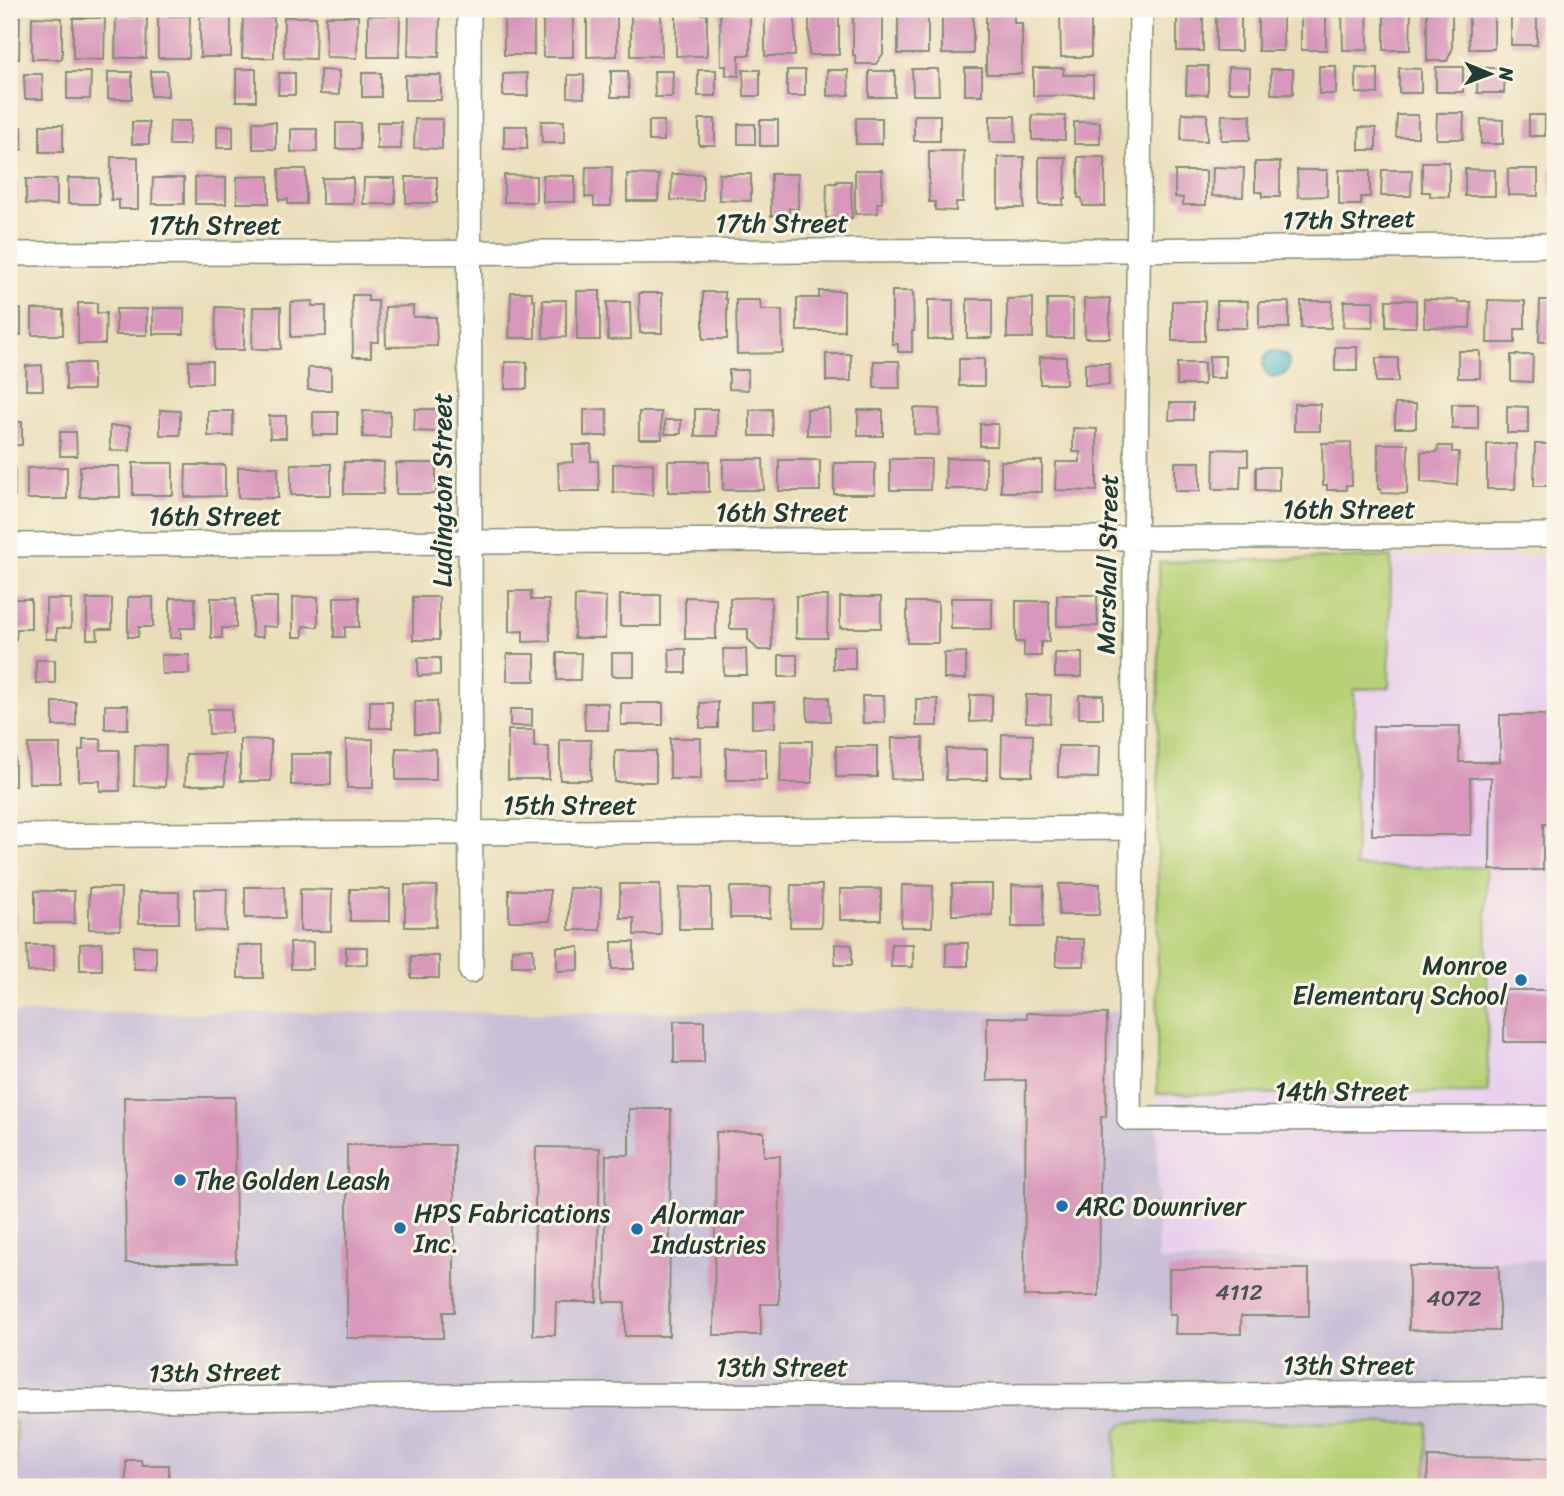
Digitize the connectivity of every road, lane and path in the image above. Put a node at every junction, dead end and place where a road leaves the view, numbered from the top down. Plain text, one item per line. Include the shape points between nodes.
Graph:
1 (469, 9) edge
2 (1141, 9) edge
3 (1555, 245) edge
4 (1140, 249) junction
5 (470, 252) junction
6 (9, 254) edge
7 (1555, 536) edge
8 (1136, 538) junction
9 (470, 542) junction
10 (9, 545) edge
11 (1133, 828) junction
12 (471, 834) junction
13 (9, 836) edge
14 (471, 971) dead end
15 (1555, 1118) edge
16 (1129, 1119) joint
17 (1555, 1392) edge
18 (9, 1402) edge

1 - 5 street, Ludington Street
2 - 4 street, Marshall Street
3 - 4 street, 17th Street
4 - 5 street, 17th Street
4 - 8 street, Marshall Street
5 - 6 street, 17th Street
5 - 9 street, Ludington Street
7 - 8 street, 16th Street
8 - 9 street, 16th Street
8 - 11 street, Marshall Street
9 - 10 street, 16th Street
9 - 12 street, Ludington Street
11 - 12 street, 15th Street
11 - 16 street, Marshall Street
12 - 13 street, 15th Street
12 - 14 street, Ludington Street
15 - 16 street, 14th Street
17 - 18 street, 13th Street via 524,1395

